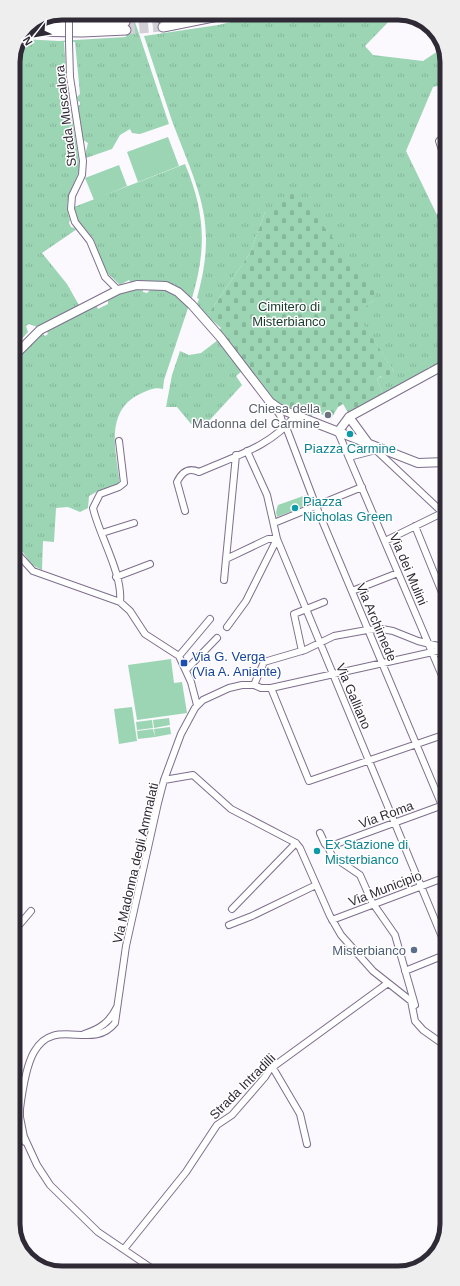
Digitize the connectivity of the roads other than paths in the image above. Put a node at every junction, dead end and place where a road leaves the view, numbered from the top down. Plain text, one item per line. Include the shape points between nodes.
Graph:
1 (69, 20) edge
2 (168, 20) tunnel mouth
3 (178, 20) edge
4 (44, 24) edge
5 (33, 31) edge
6 (118, 290) junction
7 (20, 350) edge
8 (440, 367) edge
9 (270, 402) junction
10 (292, 414) junction
11 (350, 416) junction
12 (285, 425) junction
13 (336, 431) junction
14 (280, 433) junction
15 (288, 435) junction
16 (119, 441) dead end
17 (373, 447) junction
18 (247, 451) junction
19 (236, 455) junction
20 (350, 460) junction
21 (440, 462) edge
22 (362, 487) junction
23 (316, 506) junction
24 (440, 508) edge
25 (185, 510) dead end
26 (440, 514) edge
27 (134, 522) dead end
28 (274, 523) junction
29 (415, 526) junction
30 (102, 533) junction
31 (277, 538) junction
32 (385, 542) junction
33 (20, 557) edge
34 (226, 559) junction
35 (150, 564) dead end
36 (398, 573) junction
37 (116, 577) junction
38 (224, 580) dead end
39 (440, 588) edge
40 (352, 592) junction
41 (120, 602) junction
42 (324, 602) dead end
43 (306, 609) junction
44 (210, 619) dead end
45 (227, 627) dead end
46 (367, 630) junction
47 (217, 638) dead end
48 (319, 642) junction
49 (429, 644) junction
50 (440, 647) edge
51 (440, 650) edge
52 (302, 651) junction
53 (432, 652) junction
54 (179, 656) junction
55 (382, 663) junction
56 (186, 670) junction
57 (440, 671) edge
58 (332, 674) junction
59 (191, 682) junction
60 (254, 684) junction
61 (271, 688) junction
62 (203, 700) junction
63 (197, 705) junction
64 (440, 736) edge
65 (416, 744) junction
66 (369, 760) junction
67 (164, 780) junction
68 (440, 796) edge
69 (440, 806) edge
70 (394, 822) junction
71 (320, 833) dead end
72 (296, 843) junction
73 (331, 846) junction
74 (440, 879) edge
75 (316, 884) junction
76 (421, 887) junction
77 (374, 905) junction
78 (232, 909) dead end
79 (31, 911) dead end
80 (332, 920) junction
81 (20, 924) edge
82 (229, 925) dead end
83 (440, 932) edge
84 (440, 957) edge
85 (405, 971) junction
86 (388, 983) junction
87 (419, 1026) junction
88 (440, 1042) edge
89 (273, 1068) junction
90 (20, 1102) edge
91 (20, 1124) edge
92 (20, 1128) edge
93 (25, 1142) junction
94 (307, 1144) dead end
95 (124, 1249) junction
96 (148, 1266) edge

1 - 6 street, Strada Muscalora, bridge via 70,77 83,161 82,175 72,196 71,210 75,222 90,241 105,277
2 - 3 highway via 162,22
4 - 5 highway via 126,26 82,32
6 - 7 main road via 40,330
6 - 9 main road via 148,284 166,286 178,292 221,338
8 - 11 main road
9 - 10 main road
9 - 12 street, Via Archimede
10 - 12 street
10 - 13 main road
11 - 13 main road
11 - 17 main road
12 - 14 street
12 - 15 street, Via Archimede
13 - 17 main road
13 - 20 street, Via dei Mulini
14 - 15 street
14 - 18 street
15 - 23 street, Via Archimede
16 - 30 street via 124,483 100,494 93,508
17 - 20 street
17 - 21 main road via 418,463
17 - 24 street
18 - 19 street
18 - 28 street, Via Galliano via 267,495
19 - 25 street via 199,472 189,470 181,474 177,482
19 - 34 street
20 - 22 street, Via dei Mulini
22 - 23 street
22 - 32 street, Via dei Mulini
23 - 28 street
23 - 40 street, Via Archimede
26 - 29 street
27 - 30 street
28 - 31 street, Via Galliano
29 - 32 street
29 - 39 street
30 - 37 street
31 - 34 street via 268,539
31 - 43 street, Via Galliano
31 - 45 street via 246,602
32 - 36 street, Via dei Mulini
33 - 41 street via 29,568 38,573
34 - 38 street
35 - 37 street
36 - 40 street
36 - 49 street, Via dei Mulini
37 - 41 street via 121,593
40 - 46 street, Via Archimede
41 - 54 street via 146,634
42 - 43 street
43 - 48 street, Via Galliano
43 - 52 street via 294,614
44 - 54 street
46 - 48 street via 334,636
46 - 49 street via 393,631
46 - 55 street, Via Archimede
47 - 56 street
48 - 52 street
48 - 58 street, Via Galliano
49 - 50 street
49 - 53 street, Via dei Mulini
51 - 53 street
52 - 60 street via 264,662
53 - 55 street
53 - 57 street, Via dei Mulini
54 - 56 street
55 - 58 street
55 - 65 street, Via Archimede
56 - 59 street
58 - 61 street
58 - 66 street, Via Galliano
59 - 62 street
59 - 63 street
60 - 61 street via 262,688
60 - 62 street via 229,688
61 - 66 street via 309,782
62 - 63 street
63 - 67 street via 181,734
64 - 65 street
65 - 66 street
65 - 68 street, Via Archimede
66 - 70 street, Via Galliano
67 - 72 street, Via Madonna degli Ammalati via 193,775 231,809
67 - 90 street, Via Madonna degli Ammalati via 126,946 115,1023 110,1031 93,1036 57,1034 47,1037 31,1057
69 - 70 street, Via Roma
70 - 73 street, Via Roma
70 - 76 street, Via Galliano
71 - 73 street via 325,844
72 - 75 street
72 - 78 street
73 - 77 street via 332,856 360,875
74 - 76 street, Via Municipio
75 - 80 street
75 - 82 street
76 - 77 street, Via Municipio
76 - 83 street, Via Galliano
77 - 80 street, Via Municipio
77 - 85 street via 395,935
79 - 81 street
80 - 86 street via 342,937 362,960
84 - 85 street
85 - 87 street
86 - 87 street via 411,1001 415,1021
86 - 89 street, Strada Intradilli
87 - 88 street
89 - 94 street via 300,1114
89 - 95 street, Strada Intradilli via 232,1115 217,1125 186,1172
91 - 93 street
92 - 93 street
93 - 95 street via 36,1165 50,1185 98,1232
95 - 96 street

